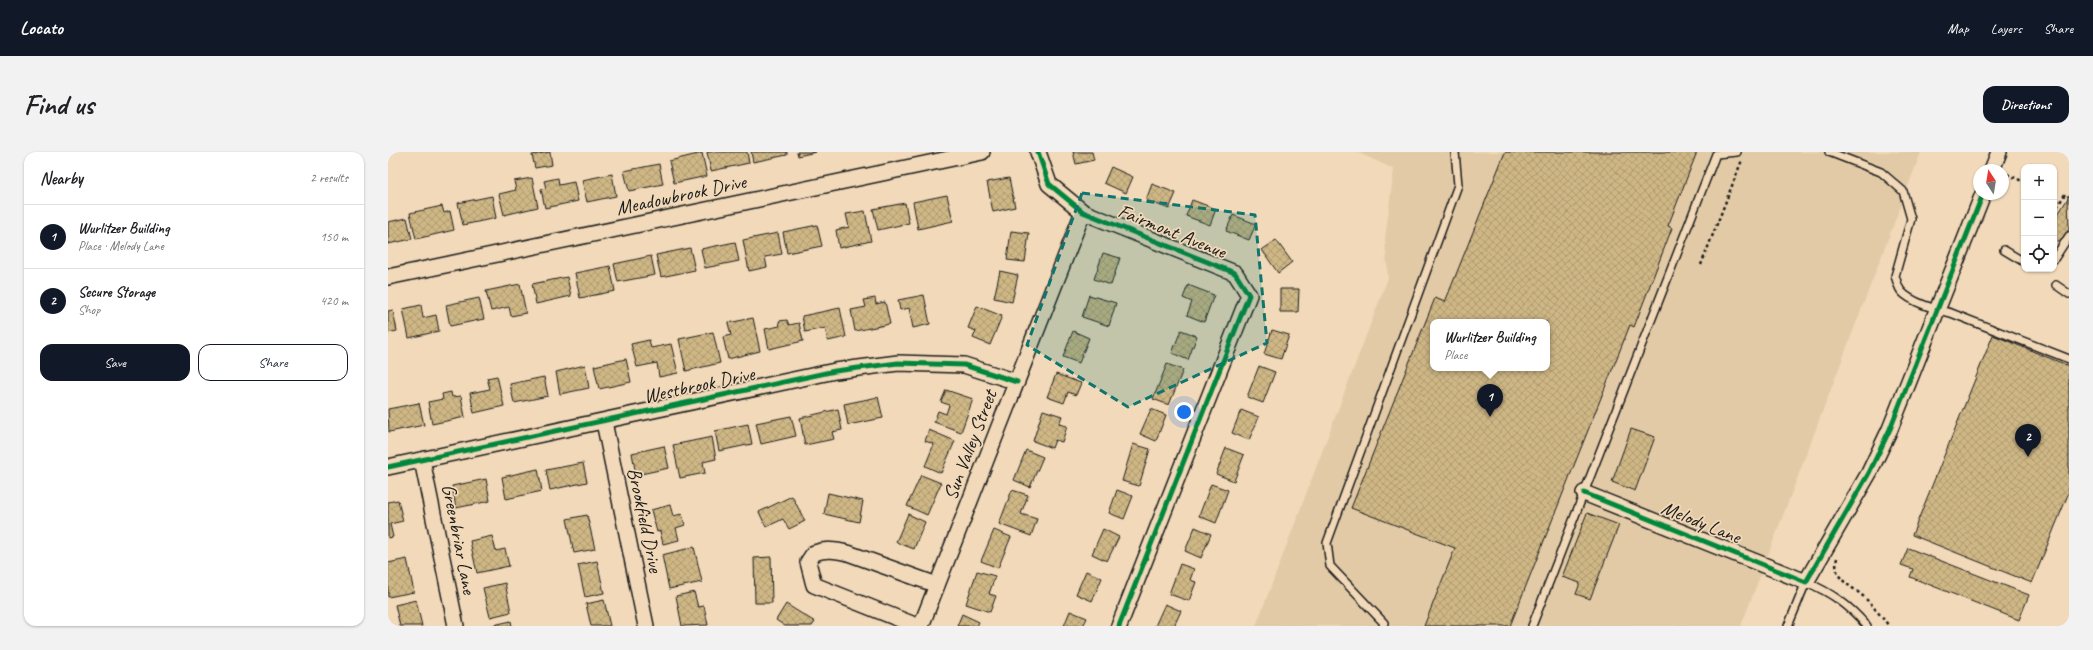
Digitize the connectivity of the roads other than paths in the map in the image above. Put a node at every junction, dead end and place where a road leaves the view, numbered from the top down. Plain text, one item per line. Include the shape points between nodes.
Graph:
1 (982, 152) edge
2 (1038, 152) edge
3 (1456, 152) edge
4 (1829, 152) edge
5 (1999, 152) edge
6 (1739, 154) edge
7 (1999, 164) edge
8 (1981, 200) edge
9 (1083, 212) junction
10 (2069, 236) edge
11 (2004, 250) dead end
12 (2057, 254) edge
13 (2021, 260) edge
14 (388, 277) edge
15 (2056, 284) dead end
16 (2069, 294) edge
17 (1937, 310) junction
18 (2069, 359) edge
19 (1017, 382) junction
20 (604, 422) junction
21 (422, 460) junction
22 (388, 467) edge
23 (1584, 492) junction
24 (1806, 582) junction
25 (937, 585) junction
26 (456, 626) edge
27 (646, 626) edge
28 (917, 626) edge
29 (921, 626) edge
30 (1119, 626) edge
31 (1383, 626) edge
32 (1532, 626) edge
33 (1788, 626) edge
34 (1867, 626) edge

1 - 14 street, Meadowbrook Drive
2 - 9 street, Fairmont Avenue via 1049,184
3 - 31 lane via 1458,185 1327,543 1330,566 1384,623
4 - 17 lane via 1881,172 1903,191 1911,219 1895,276 1902,292
5 - 7 street
6 - 23 lane via 1716,154
8 - 17 street
9 - 19 street, Sun Valley Street
9 - 30 street, Fairmont Avenue via 1235,274 1249,295
10 - 12 lane
11 - 13 lane
15 - 16 lane
17 - 18 lane via 1951,313
17 - 24 street via 1890,429 1869,472
19 - 20 street, Westbrook Drive via 964,365 898,362 835,372
19 - 25 street, Sun Valley Street
20 - 21 street, Westbrook Drive
20 - 27 street, Brookfield Drive
21 - 22 street, Westbrook Drive
21 - 26 street, Greenbriar Lane
23 - 24 street, Melody Lane
23 - 32 lane
24 - 33 lane
24 - 34 lane via 1827,591 1853,609
25 - 28 street via 836,550 825,549 814,553 808,562 814,585
25 - 29 street, Sun Valley Street

